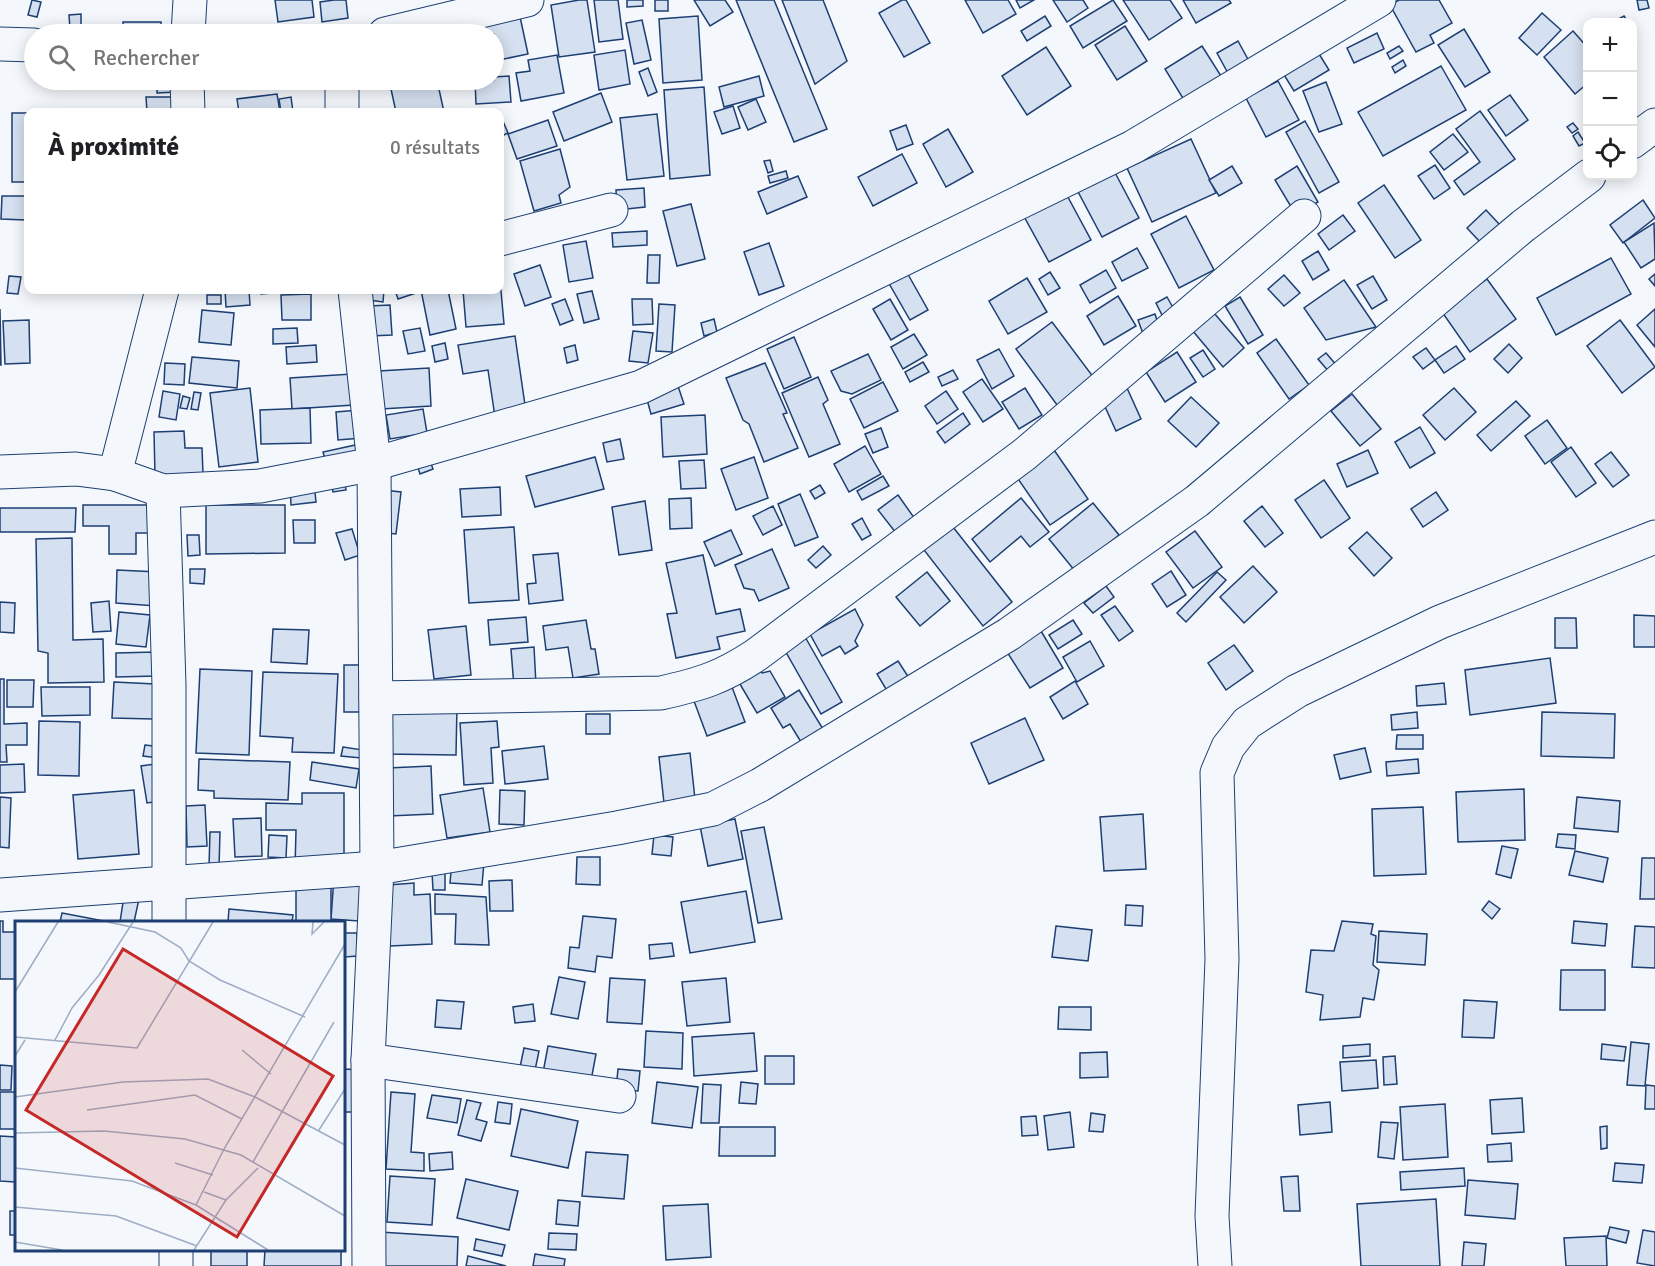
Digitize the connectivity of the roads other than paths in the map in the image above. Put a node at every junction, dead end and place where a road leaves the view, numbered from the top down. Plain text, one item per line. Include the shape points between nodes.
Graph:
1 (190, 0) edge
2 (526, 0) edge
3 (1379, 0) edge
4 (189, 24) edge
5 (426, 24) edge
6 (0, 44) edge
7 (24, 45) edge
8 (188, 90) edge
9 (342, 90) edge
10 (188, 108) edge
11 (342, 108) edge
12 (1655, 125) edge
13 (1637, 138) edge
14 (1584, 180) edge
15 (611, 210) dead end
16 (1304, 216) dead end
17 (504, 238) edge
18 (161, 294) edge
19 (355, 294) edge
20 (374, 464) junction
21 (0, 472) edge
22 (115, 474) junction
23 (163, 491) junction
24 (1655, 537) edge
25 (376, 698) junction
26 (377, 868) junction
27 (168, 884) junction
28 (0, 895) edge
29 (169, 921) edge
30 (368, 1060) junction
31 (619, 1096) dead end
32 (369, 1266) edge
33 (1215, 1266) edge

1 - 4 street
2 - 5 street
3 - 20 street via 1133,147 641,387
6 - 7 street
8 - 10 street
9 - 11 street
12 - 13 street
14 - 26 street via 1523,226 1197,501 1009,634 760,785 713,809
15 - 17 street
16 - 25 street via 1025,454 731,672 703,684 661,693
18 - 22 street
19 - 20 street
20 - 23 street via 260,486
20 - 25 street
21 - 22 street via 76,469
22 - 23 street
23 - 27 street via 169,685
24 - 33 street via 1440,622 1297,691 1247,723 1228,747 1217,773 1222,959 1212,1216
25 - 26 street
26 - 27 street
26 - 30 street
27 - 28 street
27 - 29 street
30 - 31 street
30 - 32 street

